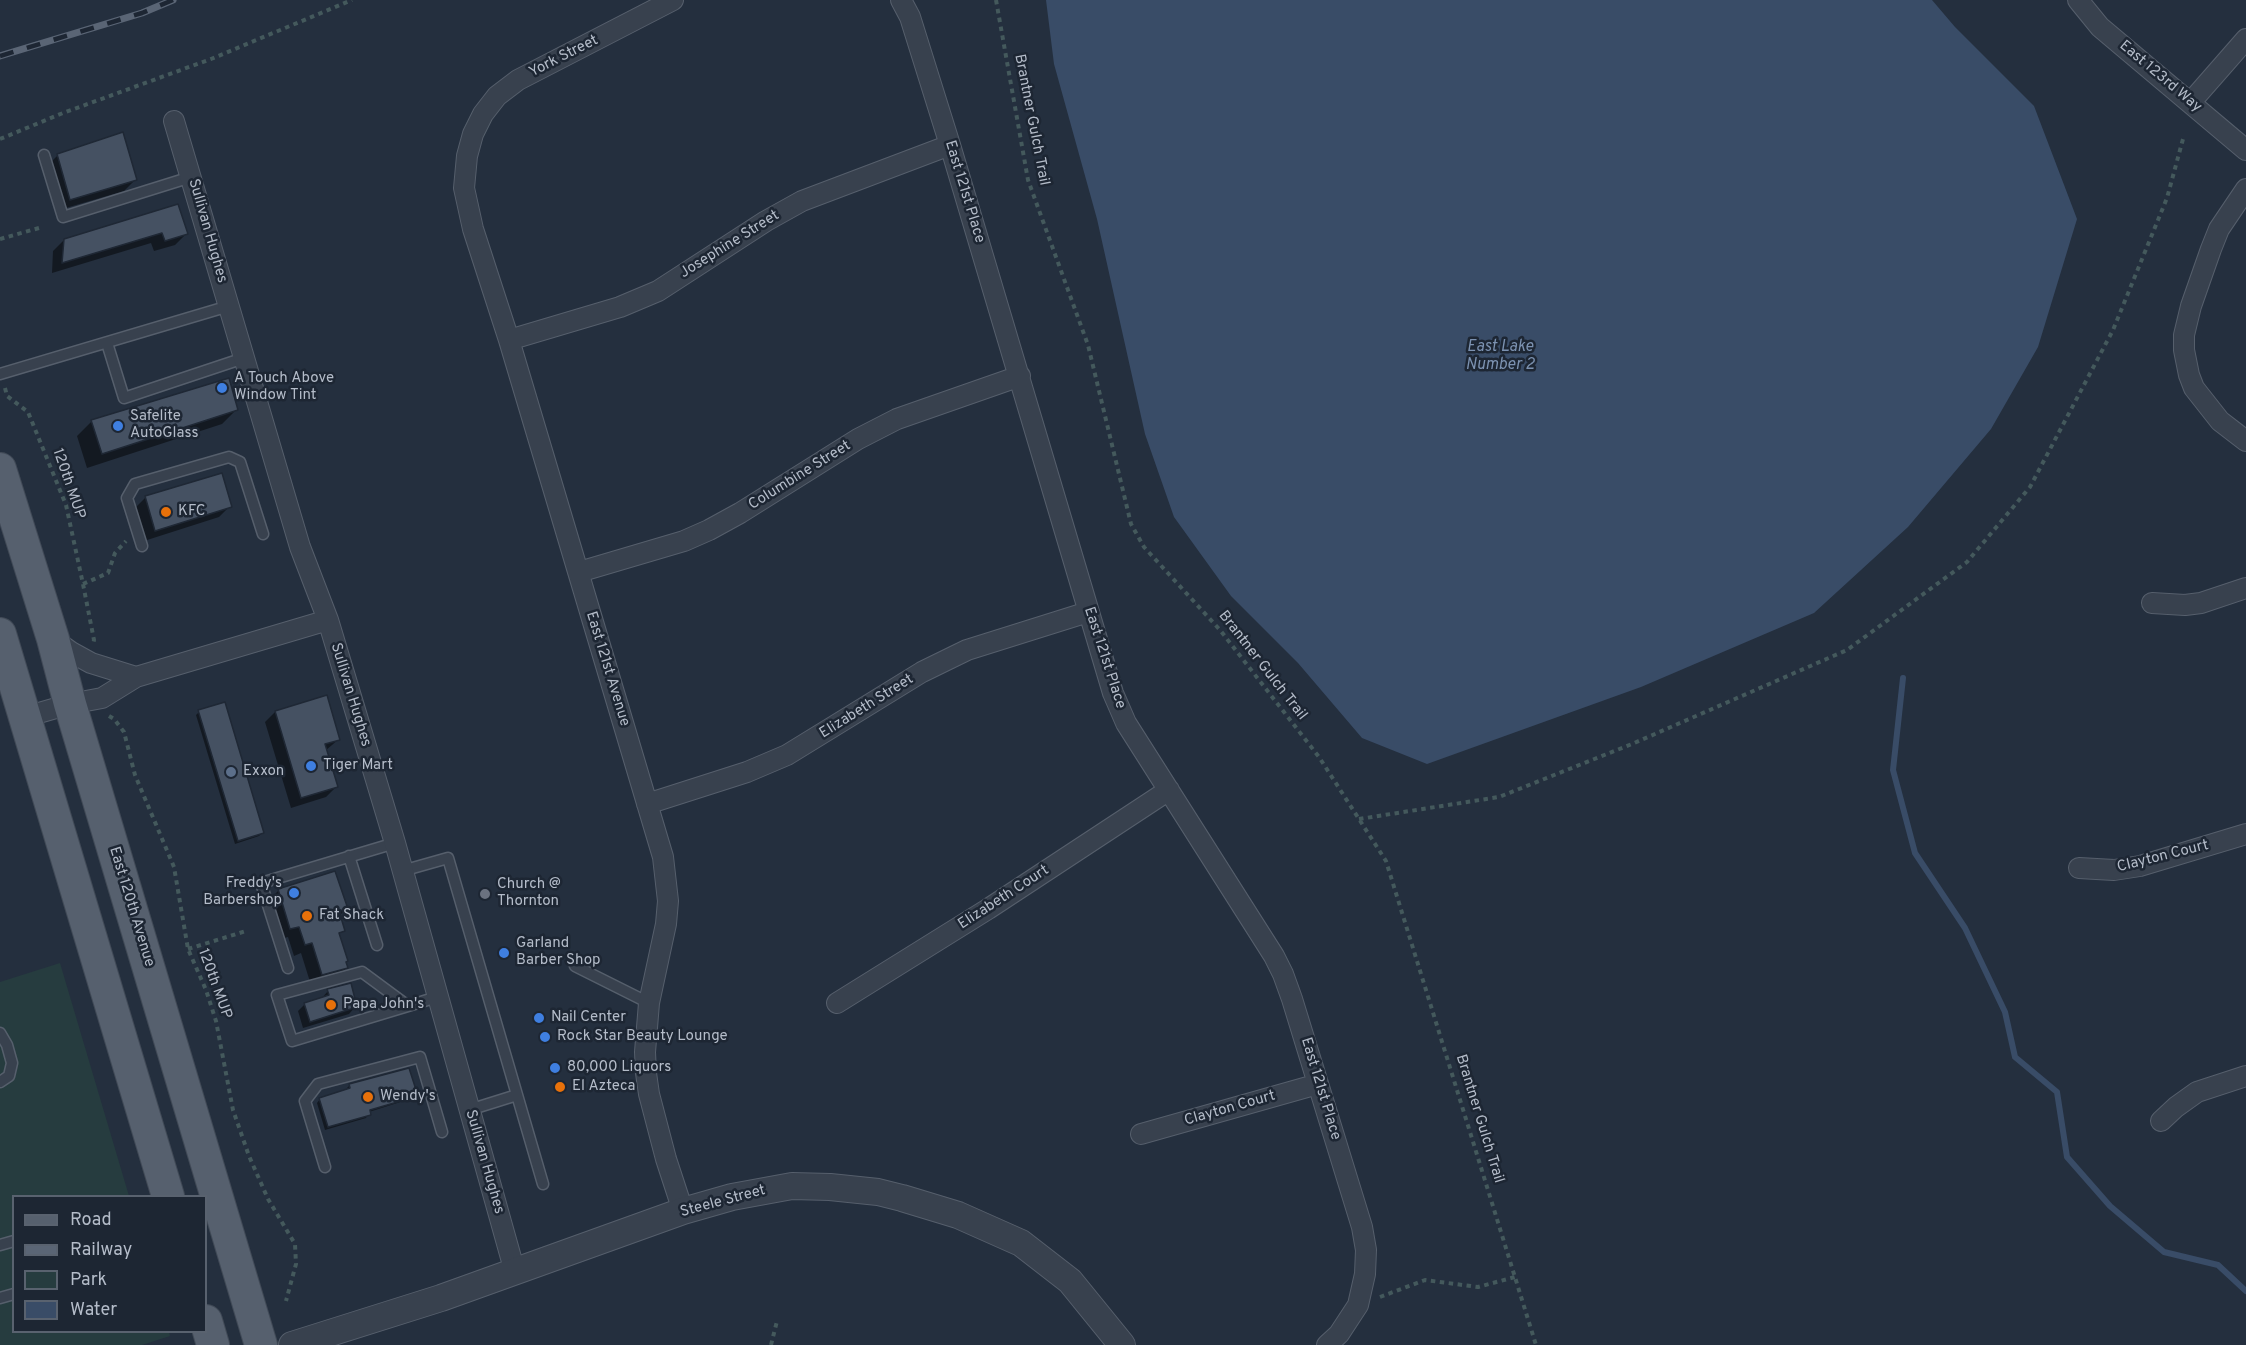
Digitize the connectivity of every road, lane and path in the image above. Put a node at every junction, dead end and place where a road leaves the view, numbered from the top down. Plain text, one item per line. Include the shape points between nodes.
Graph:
1 (352, 0) edge
2 (673, 0) edge
3 (901, 0) edge
4 (996, 0) edge
5 (2078, 0) edge
6 (2246, 39) edge
7 (2190, 103) junction
8 (174, 122) dead end
9 (473, 134) joint
10 (0, 139) edge
11 (2183, 139) dead end
12 (950, 145) junction
13 (2246, 150) edge
14 (44, 156) dead end
15 (191, 177) junction
16 (2246, 189) edge
17 (39, 228) dead end
18 (0, 238) edge
19 (229, 306) junction
20 (508, 340) junction
21 (107, 343) junction
22 (244, 358) junction
23 (1, 374) edge
24 (1020, 376) junction
25 (2246, 441) edge
26 (0, 469) edge
27 (263, 534) dead end
28 (126, 541) dead end
29 (142, 546) dead end
30 (579, 573) junction
31 (83, 584) junction
32 (2246, 588) edge
33 (2152, 603) dead end
34 (1088, 612) junction
35 (328, 620) junction
36 (0, 634) edge
37 (52, 639) junction
38 (92, 647) dead end
39 (136, 677) junction
40 (70, 704) junction
41 (104, 713) dead end
42 (25, 717) junction
43 (1169, 790) junction
44 (647, 804) junction
45 (1359, 819) junction
46 (2246, 834) edge
47 (394, 843) junction
48 (349, 856) junction
49 (2079, 868) dead end
50 (402, 871) junction
51 (246, 931) dead end
52 (377, 945) dead end
53 (188, 949) junction
54 (575, 966) dead end
55 (288, 968) dead end
56 (437, 997) junction
57 (649, 1003) junction
58 (837, 1003) dead end
59 (408, 1006) junction
60 (0, 1033) edge
61 (2246, 1076) edge
62 (0, 1082) edge
63 (1318, 1084) junction
64 (517, 1095) junction
65 (470, 1110) junction
66 (2161, 1121) dead end
67 (442, 1132) dead end
68 (1141, 1134) dead end
69 (325, 1167) dead end
70 (543, 1184) dead end
71 (167, 1195) edge
72 (683, 1211) junction
73 (515, 1272) junction
74 (1515, 1276) junction
75 (286, 1301) dead end
76 (1358, 1305) junction
77 (777, 1321) dead end
78 (207, 1324) edge
79 (213, 1345) edge
80 (261, 1345) edge
81 (292, 1345) edge
82 (771, 1345) edge
83 (1122, 1345) edge
84 (1327, 1345) edge
85 (1536, 1345) edge

1 - 10 path via 211,59
2 - 9 street, York Street via 518,80 497,96
3 - 12 street, East 121st Place via 910,17
4 - 45 path, Brantner Gulch Trail via 1028,180 1088,345 1131,524 1144,547 1220,630 1319,757
5 - 7 street, East 123rd Way via 2100,27
6 - 7 street
7 - 13 street, East 123rd Way
8 - 15 street, Sullivan Hughes
9 - 20 street, East 121st Avenue via 464,178 467,207
11 - 45 path via 2167,198 2113,330 2030,487 1967,562 1846,650 1632,744 1499,797
12 - 20 street, Josephine Street via 802,201 648,295 609,311
12 - 24 street, East 121st Place
14 - 15 lane via 63,217
15 - 19 street, Sullivan Hughes
16 - 25 street via 2219,229 2211,249 2191,306 2184,350 2194,388 2220,421
17 - 18 path
19 - 21 lane
19 - 22 street, Sullivan Hughes
20 - 30 street, East 121st Avenue
21 - 22 lane via 124,398
21 - 23 lane
22 - 35 street, Sullivan Hughes via 300,547
23 - 31 path, 120th MUP via 7,396 28,412 66,505
24 - 30 street, Columbine Street via 897,419 709,530
24 - 34 street, East 121st Place
26 - 37 main road, East 120th Avenue
27 - 29 lane via 240,462 229,457 135,484 127,498
28 - 31 path via 115,553 108,573
30 - 44 street, East 121st Avenue
31 - 38 path, 120th MUP
32 - 33 street via 2201,603
34 - 43 street, East 121st Place via 1126,723
34 - 44 street, Elizabeth Street via 967,650 922,672 787,755
35 - 39 street
35 - 47 street, Sullivan Hughes
36 - 42 main road
37 - 39 street via 103,669
37 - 40 main road, East 120th Avenue
39 - 40 street via 102,698
40 - 42 street
40 - 80 main road, East 120th Avenue
41 - 53 path, 120th MUP via 124,732 135,775 174,867
42 - 71 main road
43 - 58 street, Elizabeth Court
43 - 63 street, East 121st Place via 1283,974
44 - 57 street, East 121st Avenue via 663,857 668,901
45 - 74 path, Brantner Gulch Trail via 1386,861
46 - 49 street, Clayton Court via 2140,866 2114,870
47 - 48 lane
47 - 50 street, Sullivan Hughes
48 - 52 lane
48 - 55 lane via 261,883
50 - 56 street, Sullivan Hughes
50 - 64 lane via 448,858
51 - 53 path
53 - 75 path, 120th MUP via 216,1021 233,1110 249,1156 268,1199 295,1244 296,1264
54 - 57 lane
56 - 59 lane
56 - 65 street, Sullivan Hughes
57 - 72 street, East 121st Avenue via 645,1052 649,1094
59 - 59 lane via 292,1041 277,995 362,972
60 - 62 lane via 12,1063 9,1076
61 - 66 street via 2197,1092
63 - 68 street, Clayton Court
63 - 76 street, East 121st Place via 1362,1227 1365,1274
64 - 65 lane
64 - 70 lane
65 - 73 street, Sullivan Hughes
67 - 69 lane via 420,1057 318,1084 305,1101
72 - 73 street, Steele Street
72 - 83 street, Steele Street via 792,1186 878,1192 930,1206 1021,1243 1070,1281
73 - 81 street, Steele Street
74 - 76 path via 1478,1287 1425,1280
74 - 85 path, Brantner Gulch Trail
76 - 84 street, East 121st Place
77 - 82 path
78 - 79 main road

